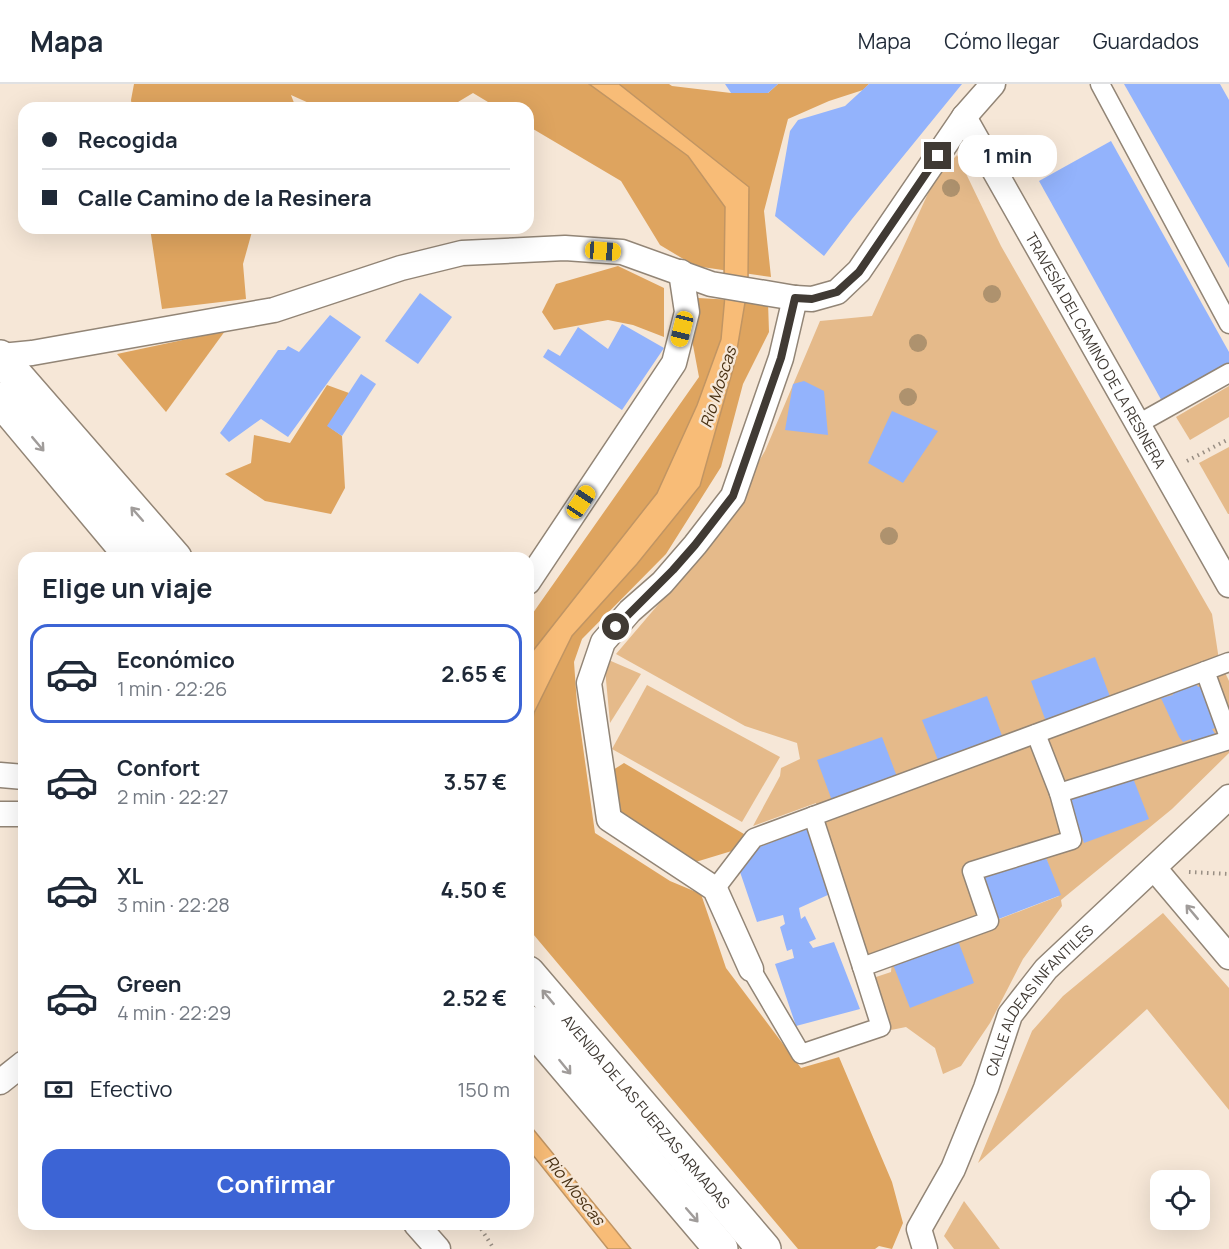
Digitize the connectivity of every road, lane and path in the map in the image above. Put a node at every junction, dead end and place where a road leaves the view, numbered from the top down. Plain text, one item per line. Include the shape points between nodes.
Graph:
1 (993, 84) edge
2 (1100, 84) edge
3 (964, 117) junction
4 (681, 272) junction
5 (795, 298) junction
6 (1229, 324) edge
7 (0, 357) edge
8 (1229, 373) edge
9 (0, 399) edge
10 (1138, 424) junction
11 (1229, 439) edge
12 (1166, 473) junction
13 (128, 552) edge
14 (170, 552) edge
15 (534, 573) edge
16 (1229, 585) edge
17 (1229, 662) edge
18 (1205, 671) junction
19 (1036, 734) junction
20 (1229, 739) edge
21 (0, 775) edge
22 (18, 776) edge
23 (1059, 793) junction
24 (1229, 798) edge
25 (0, 814) edge
26 (18, 814) edge
27 (813, 816) junction
28 (1154, 868) junction
29 (1189, 872) dead end
30 (1229, 874) edge
31 (715, 889) junction
32 (1229, 957) edge
33 (862, 967) junction
34 (751, 969) joint
35 (534, 980) edge
36 (534, 1029) edge
37 (18, 1068) edge
38 (0, 1082) edge
39 (421, 1230) edge
40 (482, 1230) edge
41 (438, 1249) edge
42 (495, 1249) edge
43 (721, 1249) edge
44 (764, 1249) edge
45 (925, 1249) edge

1 - 3 street
2 - 6 street
3 - 5 street via 859,272 837,292 812,299
3 - 10 street, TRAVESÍA DEL CAMINO DE LA RESINERA
4 - 5 street via 711,284
4 - 7 street via 622,252 565,248 462,253 401,268 274,310
4 - 15 street via 687,312 674,363
5 - 31 street via 781,358 733,496 662,583 603,642 590,683 609,819
14 -> 7 main road
8 - 10 street
9 -> 13 main road
10 - 12 street, TRAVESÍA DEL CAMINO DE LA RESINERA
11 - 12 path
12 - 16 street, TRAVESÍA DEL CAMINO DE LA RESINERA
17 - 18 street
18 - 19 street
18 - 20 street
19 - 23 street
19 - 27 street
20 - 23 street
21 - 22 street
23 - 33 street via 1072,840 972,871 989,921
24 - 28 street, CALLE ALDEAS INFANTILES
25 - 26 street
27 - 31 street via 754,838
27 - 33 street
32 -> 28 street
28 - 45 street, CALLE ALDEAS INFANTILES via 1046,969 1010,1015 953,1169 919,1229
29 - 30 path
31 - 34 street
33 - 34 street via 881,1027 801,1054
44 -> 35 main road, AVENIDA DE LAS FUERZAS ARMADAS
36 -> 43 main road, AVENIDA DE LAS FUERZAS ARMADAS
37 - 38 street
39 - 41 street
40 - 42 path

